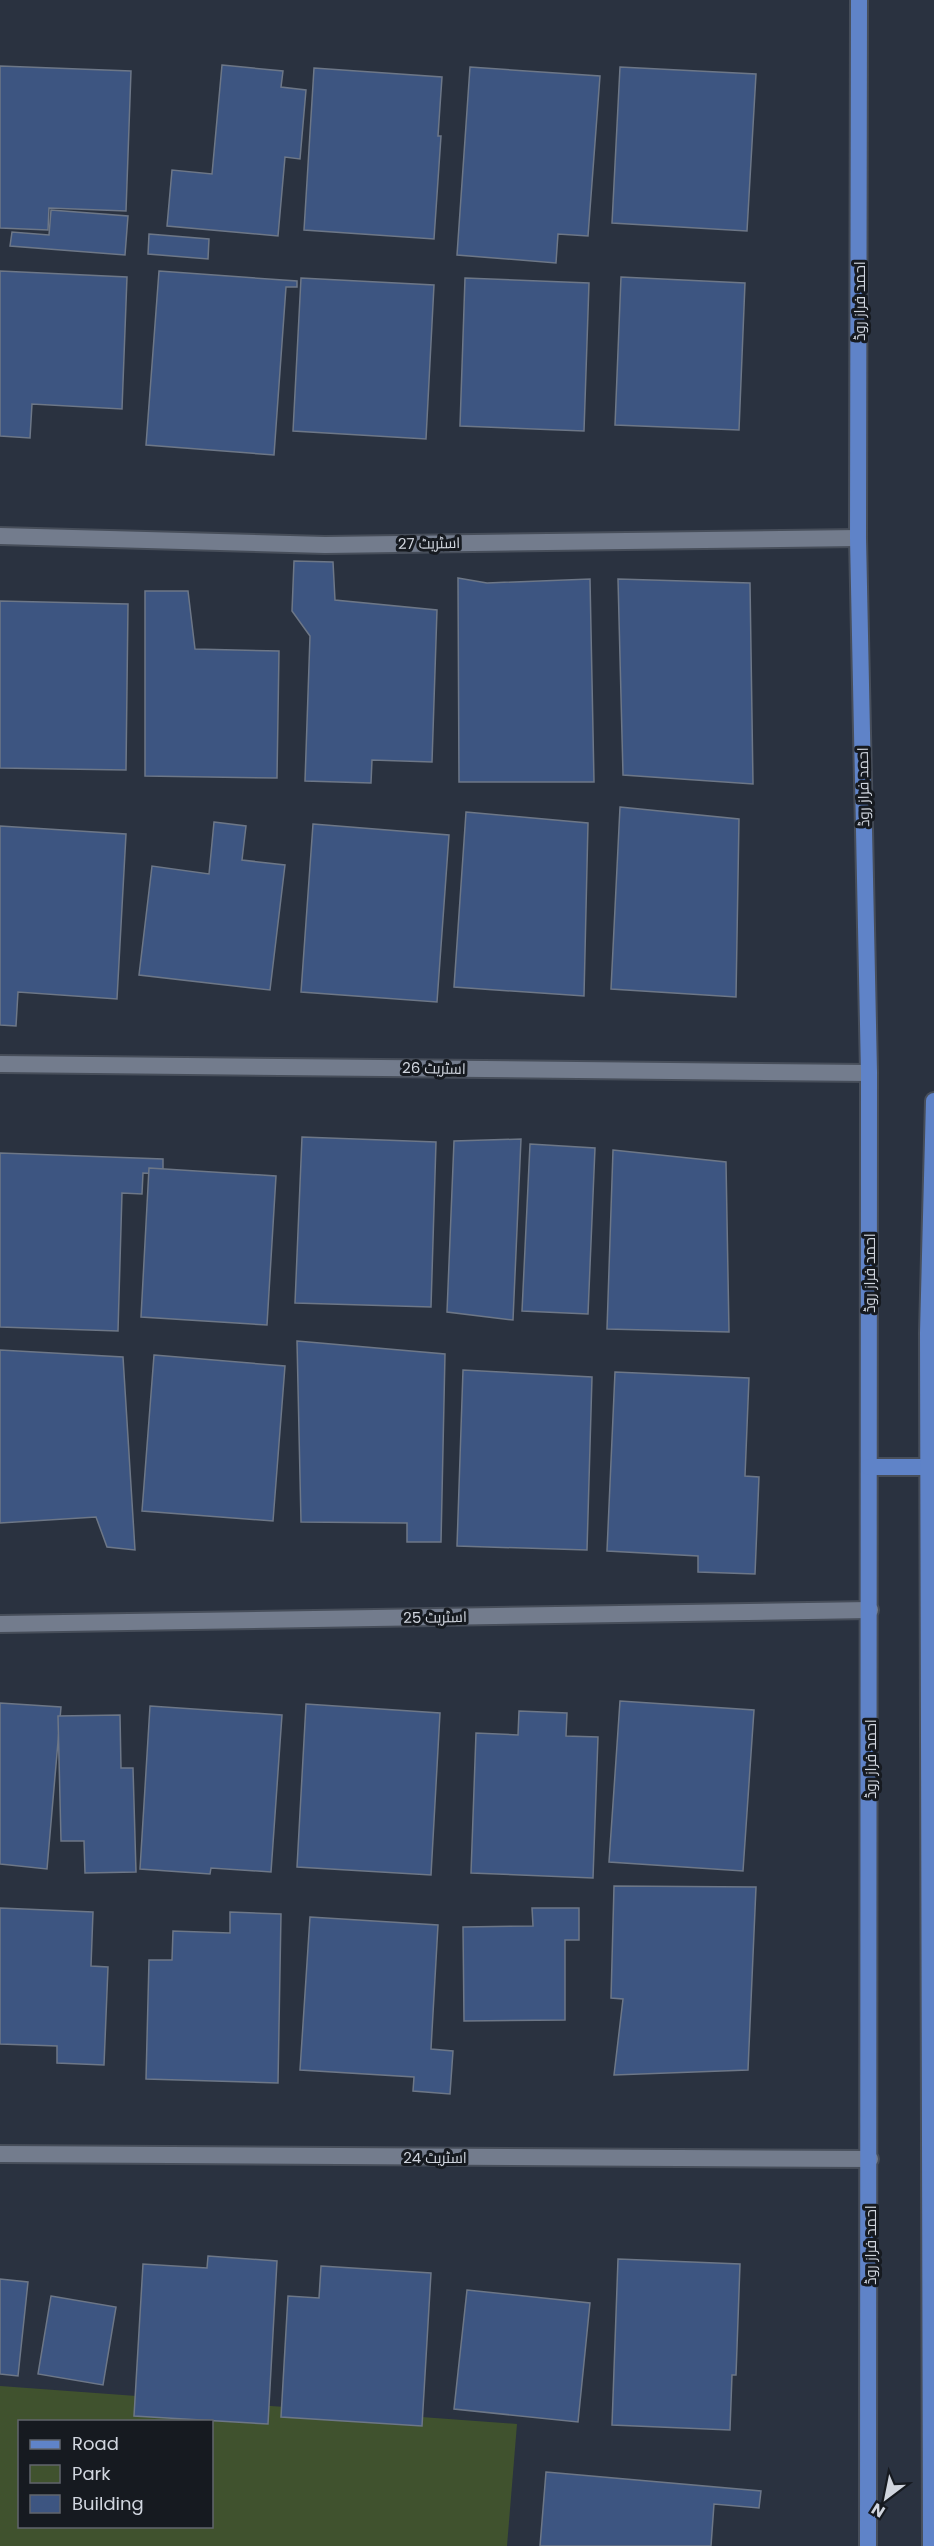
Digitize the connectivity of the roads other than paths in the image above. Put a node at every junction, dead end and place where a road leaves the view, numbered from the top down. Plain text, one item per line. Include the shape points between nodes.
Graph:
1 (859, 0) edge
2 (0, 536) edge
3 (858, 538) junction
4 (0, 1064) edge
5 (869, 1073) junction
6 (934, 1101) edge
7 (931, 1333) edge
8 (869, 1467) junction
9 (929, 1467) junction
10 (870, 1610) junction
11 (0, 1624) edge
12 (0, 2154) edge
13 (870, 2159) junction
14 (868, 2546) edge
15 (932, 2546) edge

1 - 3 main road, احمد فراز روڈ
2 - 3 street, اسٹریٹ 27 via 326,544
3 - 5 main road, احمد فراز روڈ
4 - 5 street, اسٹریٹ 26
5 - 8 main road, احمد فراز روڈ
6 - 7 main road
7 - 9 main road
8 - 9 main road
8 - 10 main road, احمد فراز روڈ
9 - 15 main road
10 - 11 street, اسٹریٹ 25
10 - 13 main road, احمد فراز روڈ
12 - 13 street, اسٹریٹ 24
13 - 14 main road, احمد فراز روڈ

